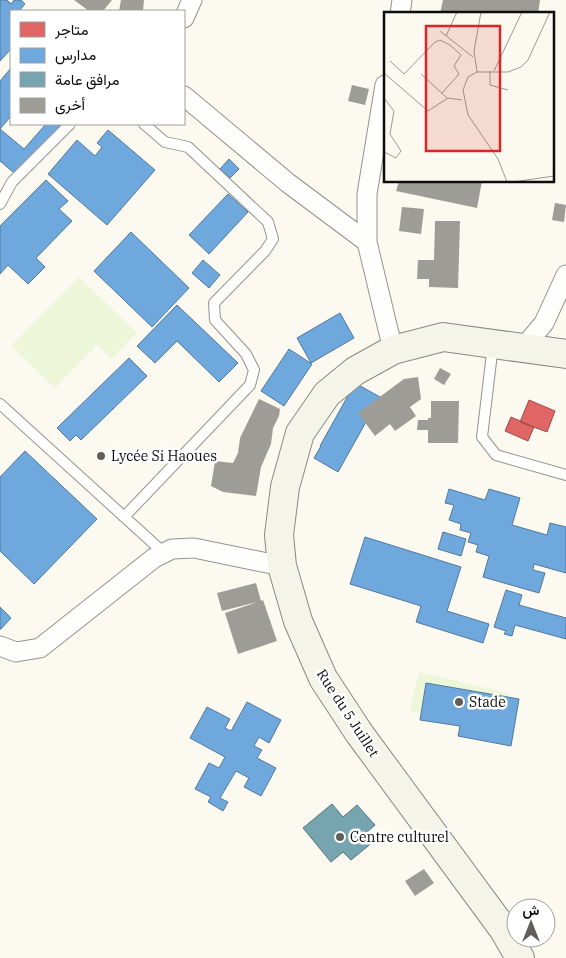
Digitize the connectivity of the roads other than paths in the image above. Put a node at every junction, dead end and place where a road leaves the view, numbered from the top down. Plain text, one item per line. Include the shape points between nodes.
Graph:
1 (192, 0) edge
2 (185, 16) edge
3 (384, 91) edge
4 (185, 97) edge
5 (69, 125) edge
6 (145, 125) edge
7 (0, 204) edge
8 (367, 242) junction
9 (566, 275) edge
10 (493, 344) junction
11 (524, 348) junction
12 (393, 350) junction
13 (566, 354) edge
14 (0, 404) edge
15 (566, 475) edge
16 (124, 517) junction
17 (164, 553) junction
18 (282, 566) junction
19 (0, 646) edge
20 (520, 958) edge

1 - 2 street
3 - 8 street via 367,194
4 - 8 street via 288,183
5 - 7 lane via 12,182
6 - 16 lane via 165,142 188,147 268,222 274,239 214,303 215,320 246,354 254,370 250,385
8 - 12 street
9 - 11 street via 544,323
10 - 11 street, Rue du 5 Juillet
10 - 12 street, Rue du 5 Juillet via 443,338
10 - 15 lane via 482,437 496,455
11 - 13 street, Rue du 5 Juillet
12 - 18 street, Rue du 5 Juillet via 355,371 327,394 300,433 285,487 279,535
14 - 16 lane
16 - 17 lane
17 - 18 street via 194,548
17 - 19 street via 40,648 16,652
18 - 20 street, Rue du 5 Juillet via 298,621 323,678 359,733 504,930

